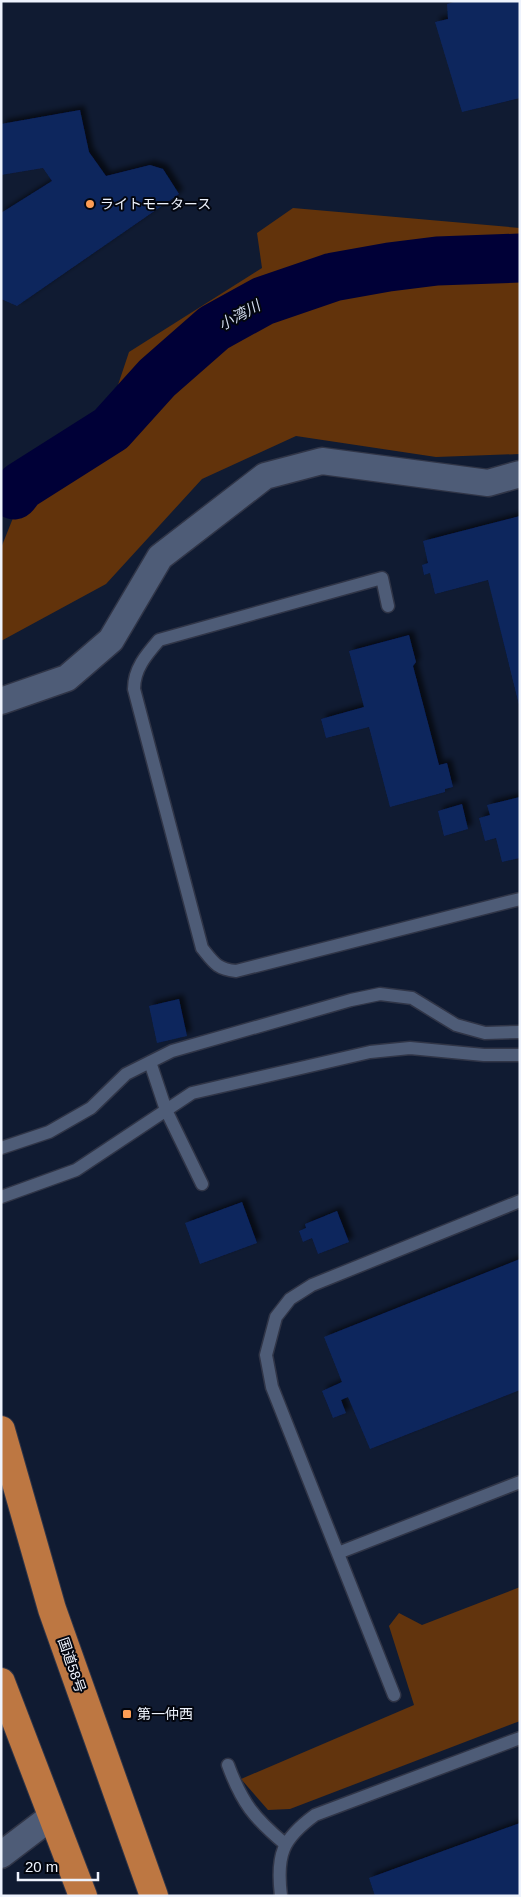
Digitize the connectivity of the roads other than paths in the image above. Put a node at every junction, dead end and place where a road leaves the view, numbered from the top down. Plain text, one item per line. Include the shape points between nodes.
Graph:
1 (520, 474) edge
2 (388, 606) dead end
3 (1, 701) edge
4 (520, 899) edge
5 (520, 1032) edge
6 (520, 1056) edge
7 (150, 1062) junction
8 (166, 1110) junction
9 (1, 1148) edge
10 (202, 1184) dead end
11 (1, 1197) edge
12 (520, 1201) edge
13 (1, 1430) edge
14 (520, 1482) edge
15 (338, 1553) junction
16 (1, 1682) edge
17 (394, 1695) dead end
18 (520, 1738) edge
19 (228, 1765) dead end
20 (51, 1817) junction
21 (285, 1844) junction
22 (1, 1855) edge
23 (82, 1896) edge
24 (154, 1896) edge
25 (281, 1896) edge

1 - 3 street via 488,483 322,461 265,476 160,557 111,640 67,678
2 - 4 lane via 382,578 158,640 134,676 134,688 202,948 223,970 236,971
5 - 7 lane via 485,1033 456,1025 412,998 380,994 181,1048
6 - 8 lane via 410,1048 370,1052 192,1093
7 - 8 lane
7 - 9 lane via 126,1074 91,1108 49,1132
8 - 10 lane
8 - 11 lane via 76,1170
12 - 15 lane via 312,1285 290,1299 276,1316 266,1355 272,1386
13 - 24 highway, 国道58号 via 52,1609
14 - 15 lane
15 - 17 lane
16 - 20 highway
18 - 21 lane via 315,1815 296,1828
19 - 21 lane via 240,1796 263,1826
20 - 22 street
20 - 23 highway
21 - 25 lane via 278,1872

